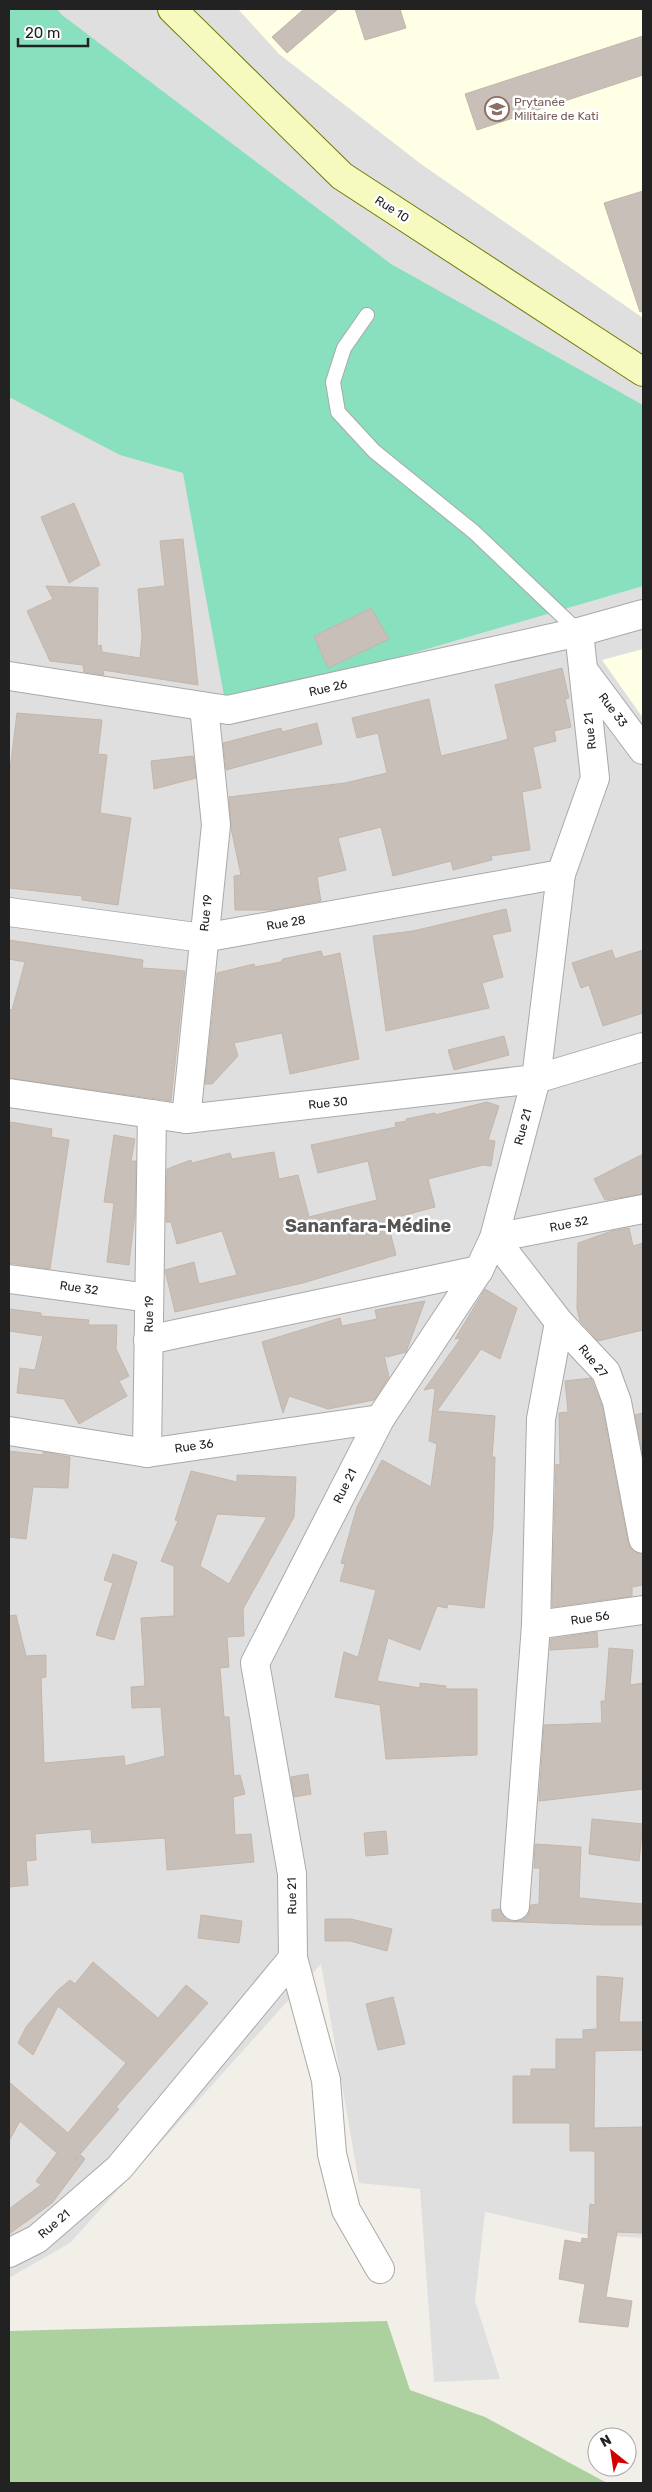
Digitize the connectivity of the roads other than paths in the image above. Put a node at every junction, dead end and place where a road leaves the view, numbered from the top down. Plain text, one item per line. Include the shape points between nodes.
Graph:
1 (172, 9) edge
2 (367, 315) dead end
3 (643, 372) edge
4 (643, 614) edge
5 (579, 632) junction
6 (584, 671) junction
7 (9, 676) edge
8 (204, 707) junction
9 (643, 750) edge
10 (562, 874) junction
11 (9, 912) edge
12 (203, 938) junction
13 (643, 1047) edge
14 (536, 1079) junction
15 (9, 1093) edge
16 (152, 1114) junction
17 (186, 1118) junction
18 (643, 1209) edge
19 (494, 1238) junction
20 (478, 1270) junction
21 (9, 1279) edge
22 (149, 1298) junction
23 (559, 1322) junction
24 (148, 1340) junction
25 (380, 1419) junction
26 (9, 1431) edge
27 (147, 1453) junction
28 (643, 1539) edge
29 (643, 1610) edge
30 (536, 1626) junction
31 (515, 1906) dead end
32 (293, 1958) junction
33 (9, 2253) edge
34 (380, 2269) dead end

1 - 3 main road, Rue 10 via 342,176
2 - 5 lane via 344,348 333,382 338,412 374,451 474,532
4 - 5 street, Rue 26
5 - 6 street, Rue 21
5 - 8 street, Rue 26 via 228,710
6 - 9 street, Rue 33
6 - 10 street, Rue 21 via 595,778
7 - 8 street, Rue 26
8 - 12 street, Rue 19 via 216,825
10 - 12 street, Rue 28
10 - 14 street, Rue 21
11 - 12 street, Rue 28
12 - 17 street, Rue 19
13 - 14 street, Rue 30
14 - 17 street, Rue 30
14 - 19 street, Rue 21
15 - 16 street, Rue 30
16 - 17 street, Rue 30
16 - 22 street, Rue 19
18 - 19 street, Rue 32
19 - 20 street, Rue 21
19 - 23 street, Rue 27
20 - 24 street
20 - 25 street, Rue 21
21 - 22 street, Rue 32
22 - 24 street, Rue 19
23 - 28 street, Rue 27 via 606,1372 617,1402
23 - 30 street via 541,1419
24 - 27 street, Rue 19
25 - 27 street, Rue 36
25 - 32 street, Rue 21 via 255,1663 292,1874
26 - 27 street, Rue 36
29 - 30 street, Rue 56
30 - 31 street
32 - 33 street, Rue 21 via 119,2168 37,2239
32 - 34 street via 326,2080 332,2154 346,2210

